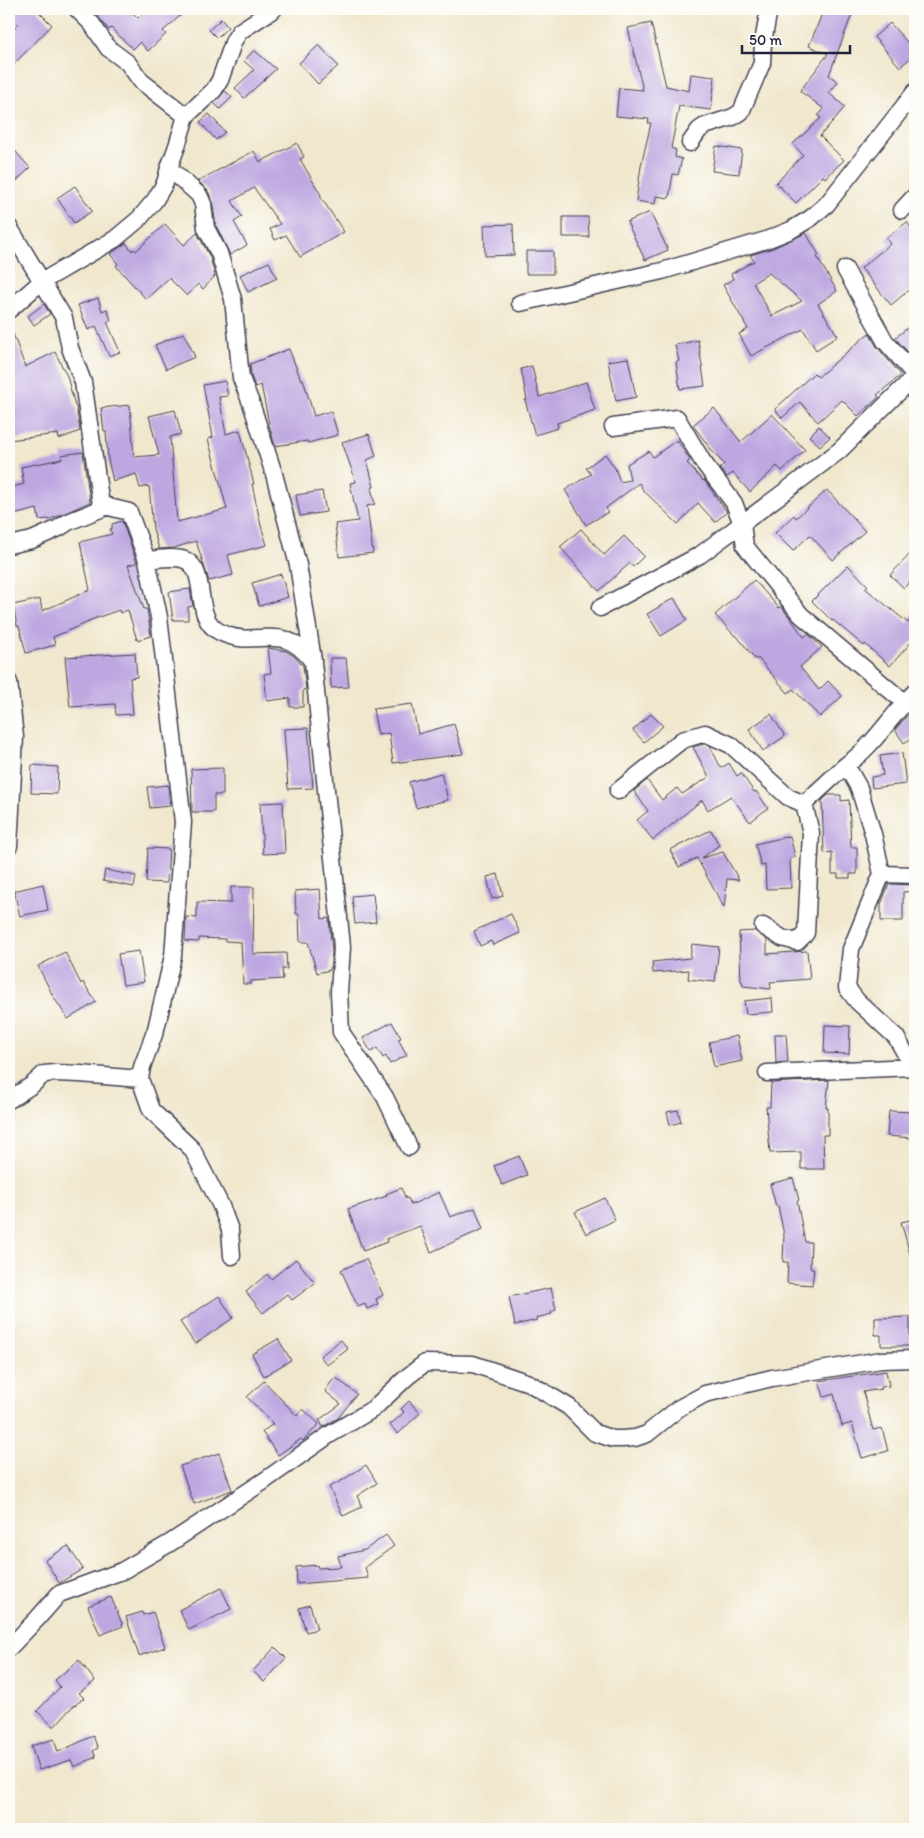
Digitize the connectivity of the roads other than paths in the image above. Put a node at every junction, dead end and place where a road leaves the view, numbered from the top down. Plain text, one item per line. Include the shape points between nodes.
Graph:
1 (77, 9) edge
2 (274, 9) edge
3 (769, 9) edge
4 (915, 92) edge
5 (186, 116) junction
6 (690, 143) dead end
7 (168, 168) junction
8 (915, 196) edge
9 (902, 210) dead end
10 (9, 227) edge
11 (845, 269) dead end
12 (41, 282) junction
13 (520, 303) dead end
14 (9, 310) edge
15 (915, 375) edge
16 (613, 427) dead end
17 (108, 506) junction
18 (742, 524) junction
19 (9, 545) edge
20 (147, 560) junction
21 (600, 608) dead end
22 (313, 662) junction
23 (9, 682) edge
24 (910, 697) edge
25 (846, 765) junction
26 (11, 784) edge
27 (618, 791) dead end
28 (804, 804) junction
29 (9, 846) edge
30 (882, 874) junction
31 (915, 876) edge
32 (763, 926) dead end
33 (914, 1067) edge
34 (767, 1072) dead end
35 (140, 1079) junction
36 (9, 1100) edge
37 (409, 1146) dead end
38 (232, 1256) dead end
39 (915, 1359) edge
40 (9, 1648) edge

1 - 5 street via 108,48 128,63 141,81
2 - 5 street via 240,31 214,90
3 - 6 street via 762,63 741,112 705,126
4 - 13 street via 827,204 791,230 662,272
5 - 7 street
7 - 12 street via 165,183 140,219 115,239
7 - 22 street via 198,195 203,204 206,228 219,252 233,299 241,378 274,474 298,565
8 - 9 street
10 - 12 street
11 - 15 street via 885,341
12 - 14 street
12 - 17 street via 64,318 70,348 83,382 99,497 102,505
15 - 18 street via 839,451
16 - 18 street via 677,418 703,462 734,503
17 - 19 street via 32,540
17 - 20 street via 129,512
18 - 21 street via 700,555
18 - 24 street via 745,546 801,615
20 - 22 street via 183,559 193,565 205,616 218,632 249,639 282,638 306,651
20 - 35 street via 159,617 183,822 173,956
22 - 37 street via 342,947 341,1032 385,1097
23 - 26 street via 15,738
24 - 25 street via 859,756
25 - 28 street
25 - 30 street via 859,788
26 - 29 street
27 - 28 street via 682,740 706,733 730,745 788,797
28 - 32 street via 810,833 806,933 796,942 782,938
30 - 31 street
30 - 33 street via 851,949 848,988 857,1001 896,1037
33 - 34 street
35 - 36 street via 44,1074
35 - 38 street via 151,1110 192,1149 230,1230
39 - 40 street via 881,1360 772,1378 705,1394 679,1408 647,1434 622,1439 596,1433 569,1407 529,1383 473,1364 425,1363 373,1409 329,1435 170,1543 122,1571 59,1594

